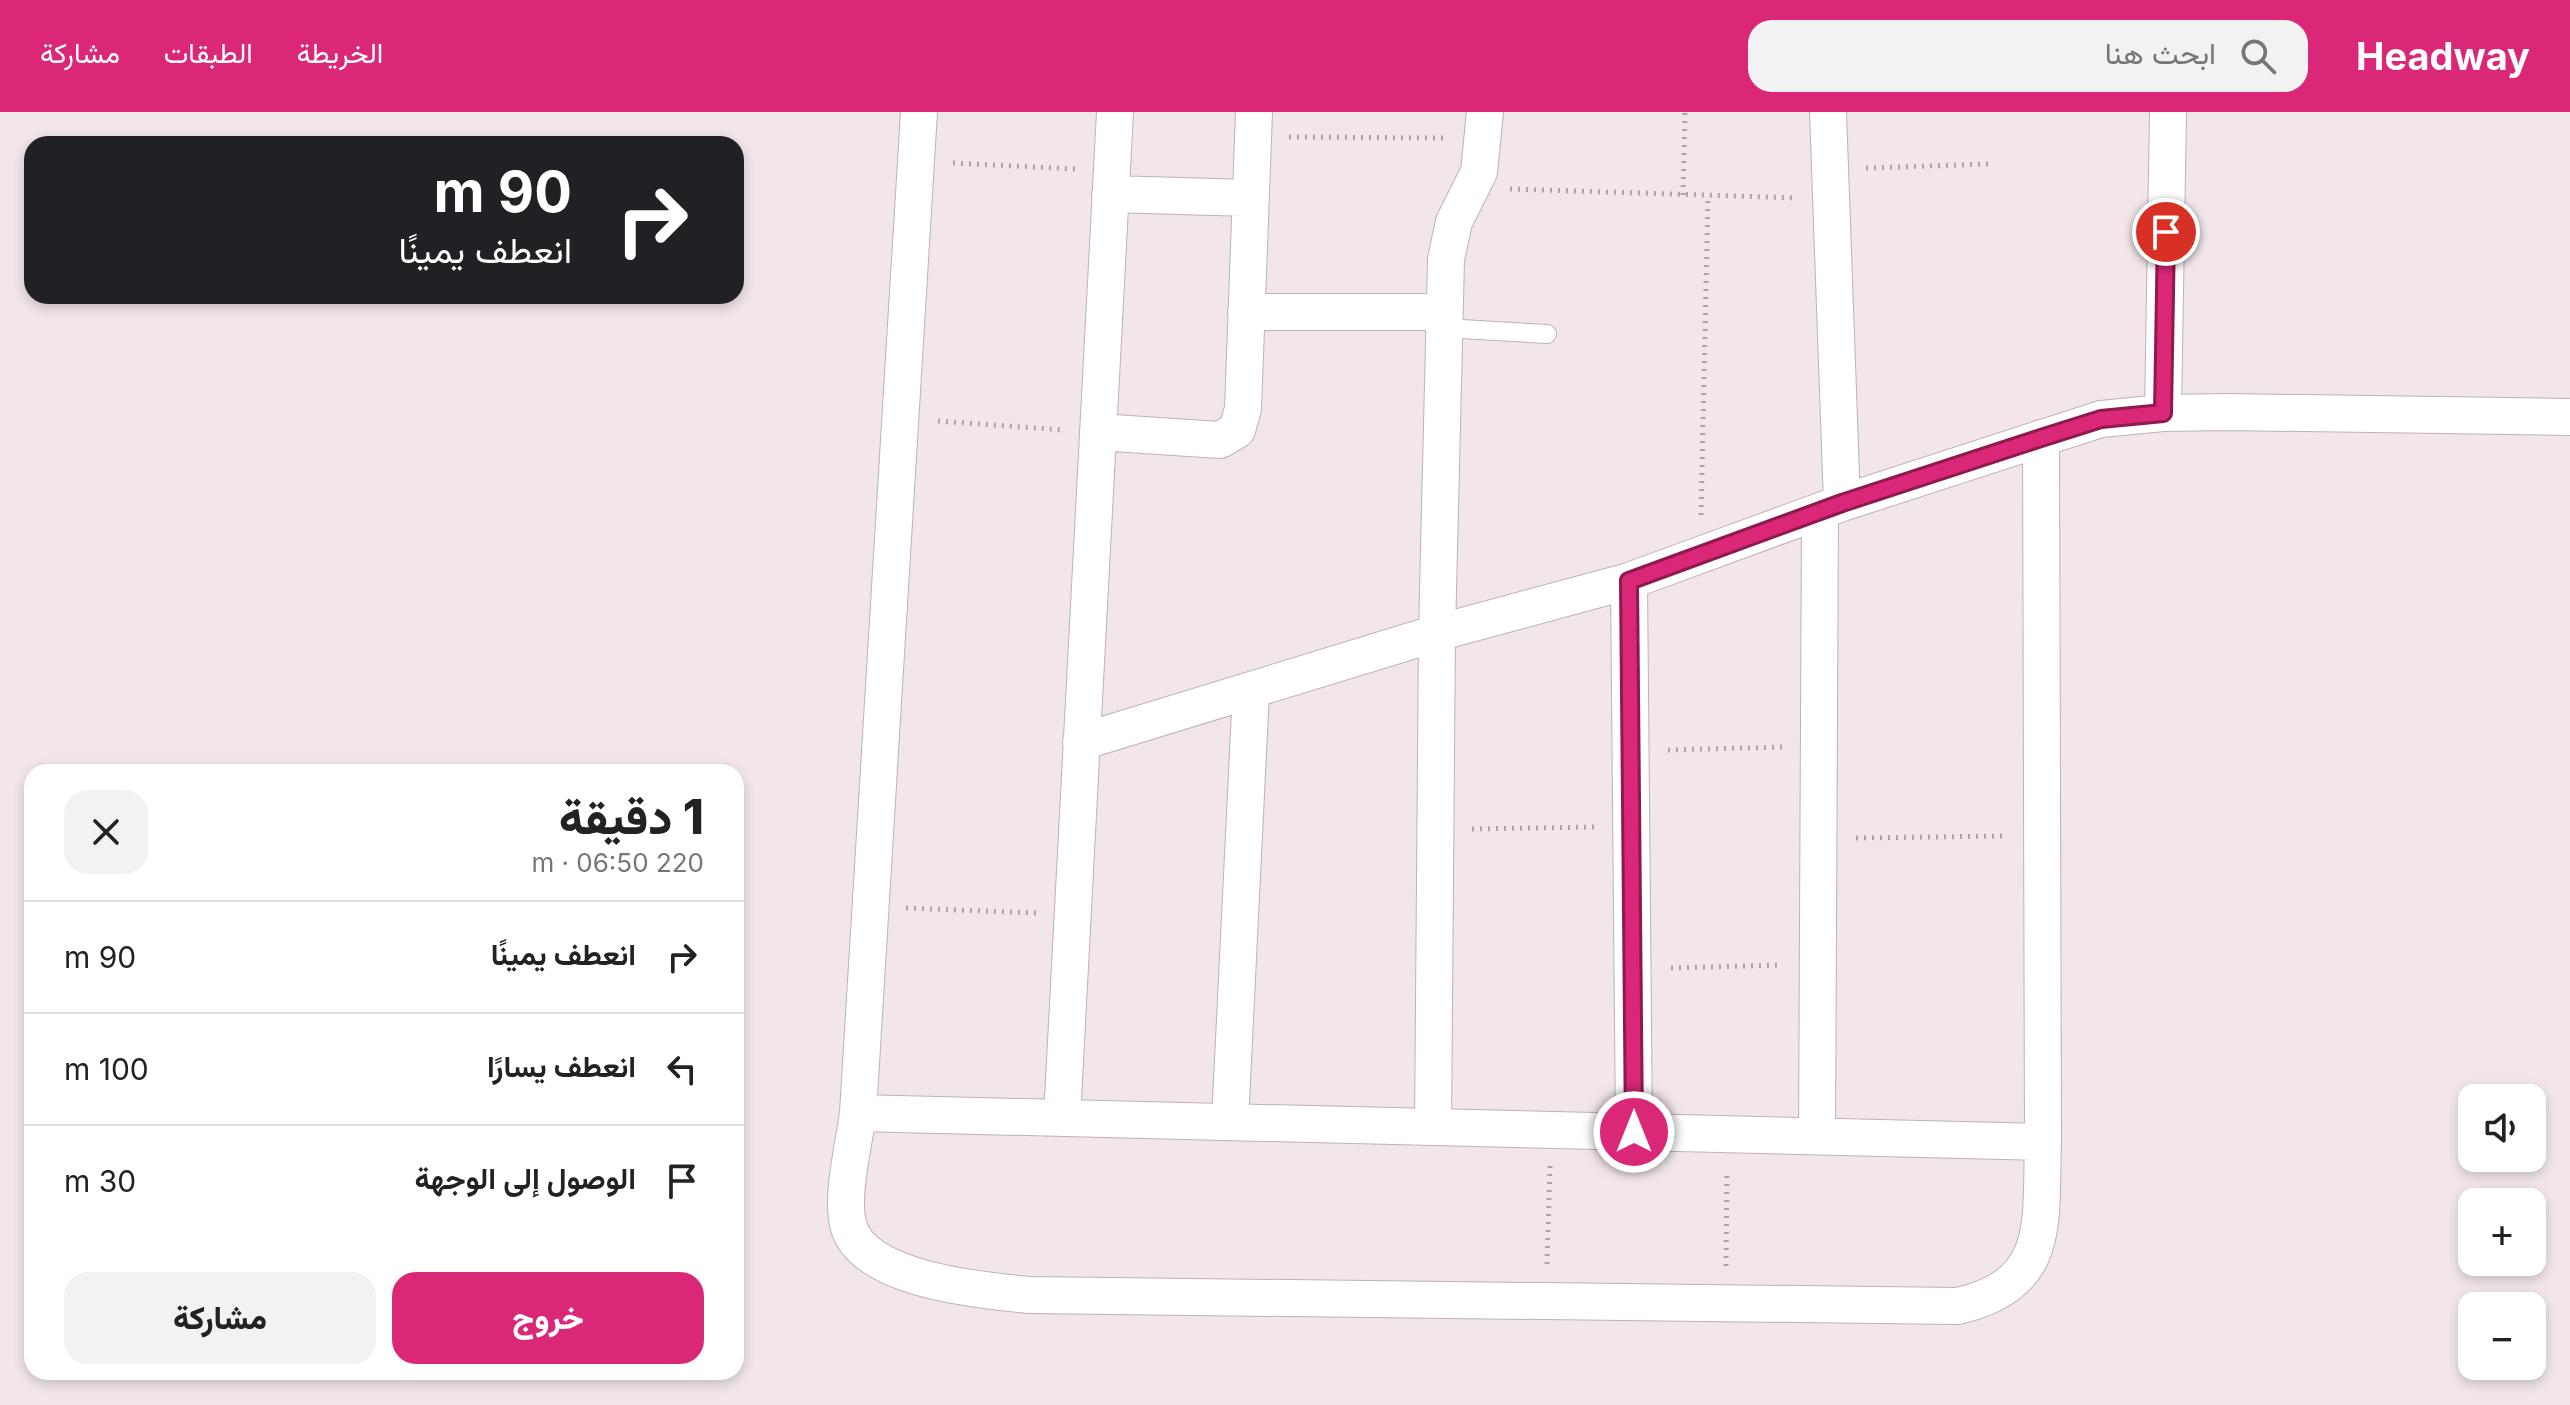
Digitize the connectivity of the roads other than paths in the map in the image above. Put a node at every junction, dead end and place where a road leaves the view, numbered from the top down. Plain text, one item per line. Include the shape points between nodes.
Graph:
1 (919, 112) edge
2 (1115, 112) edge
3 (1828, 112) edge
4 (2168, 112) edge
5 (1254, 124) edge
6 (1484, 125) edge
7 (1111, 182) junction
8 (1250, 198) junction
9 (1246, 312) junction
10 (1444, 320) junction
11 (1547, 334) dead end
12 (2163, 413) junction
13 (2570, 417) edge
14 (1098, 432) junction
15 (2041, 438) junction
16 (1831, 507) junction
17 (1629, 581) junction
18 (1437, 633) junction
19 (1251, 691) junction
20 (1081, 742) junction
21 (858, 1113) junction
22 (1062, 1118) junction
23 (1230, 1122) junction
24 (1433, 1127) junction
25 (1634, 1132) junction
26 (1817, 1136) junction
27 (2043, 1142) junction

1 - 21 street
2 - 7 street
3 - 16 street
4 - 12 street
5 - 8 street
6 - 10 street via 1479,172 1449,240
7 - 8 street
7 - 14 street
8 - 9 street
9 - 10 street
9 - 14 street via 1243,409 1237,430 1220,440
10 - 11 lane
10 - 18 street
12 - 13 street
12 - 15 street via 2101,419
14 - 20 street
15 - 16 street
15 - 27 street
16 - 17 street
16 - 26 street via 1818,746
17 - 18 street
17 - 25 street
18 - 19 street
18 - 24 street
19 - 20 street
19 - 23 street
20 - 22 street
21 - 22 street
21 - 27 street via 846,1207 853,1239 876,1262 945,1282 1028,1295 1958,1306 1991,1298 2018,1280 2035,1251
22 - 23 street
23 - 24 street
24 - 25 street
25 - 26 street
26 - 27 street

